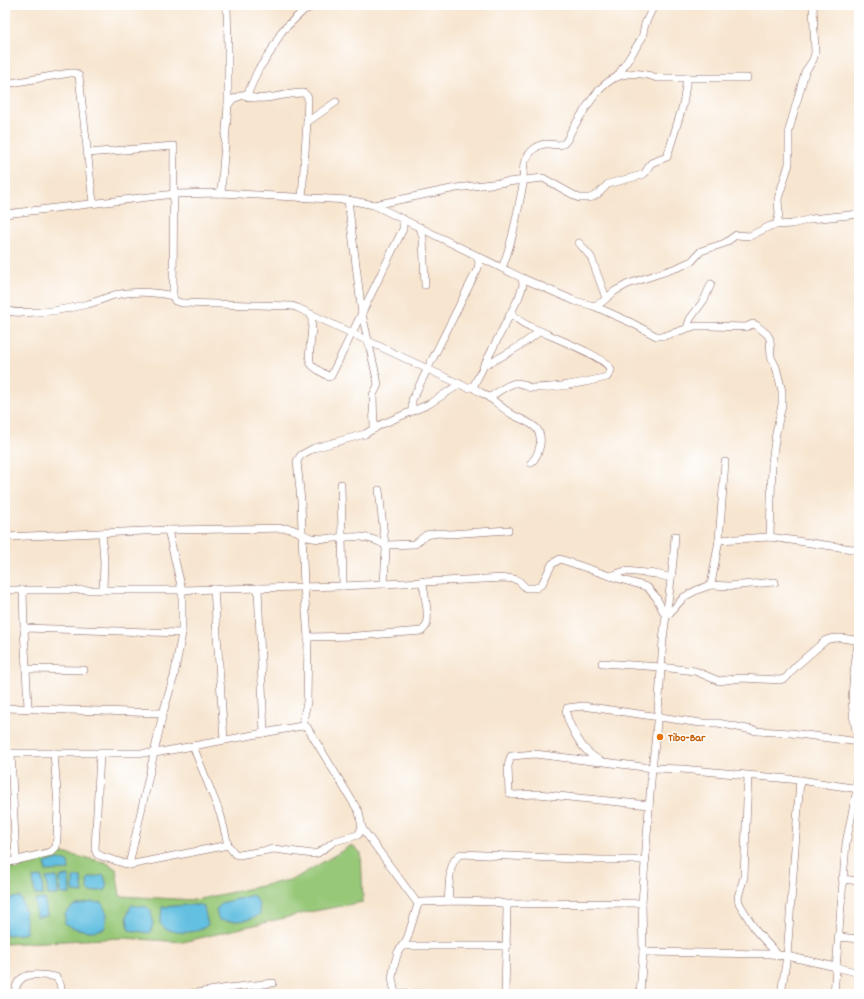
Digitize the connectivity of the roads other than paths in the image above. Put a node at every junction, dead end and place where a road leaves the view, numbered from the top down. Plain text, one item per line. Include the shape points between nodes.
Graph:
1 (227, 5) edge
2 (318, 5) edge
3 (654, 5) edge
4 (813, 5) edge
5 (687, 78) junction
6 (747, 78) dead end
7 (615, 79) junction
8 (5, 84) edge
9 (244, 95) junction
10 (336, 102) dead end
11 (228, 105) junction
12 (307, 122) junction
13 (87, 153) junction
14 (524, 180) junction
15 (174, 194) junction
16 (221, 194) junction
17 (302, 198) junction
18 (348, 200) junction
19 (93, 203) junction
20 (374, 205) junction
21 (5, 214) edge
22 (859, 214) edge
23 (403, 218) junction
24 (776, 225) junction
25 (420, 227) junction
26 (579, 243) dead end
27 (478, 256) junction
28 (502, 268) junction
29 (522, 278) junction
30 (425, 284) dead end
31 (711, 284) dead end
32 (173, 296) junction
33 (606, 298) junction
34 (594, 306) junction
35 (5, 311) edge
36 (511, 312) junction
37 (311, 314) junction
38 (362, 314) junction
39 (687, 328) junction
40 (540, 331) junction
41 (352, 333) junction
42 (368, 340) junction
43 (484, 365) junction
44 (427, 369) junction
45 (460, 384) junction
46 (472, 387) junction
47 (489, 398) junction
48 (412, 411) junction
49 (374, 429) junction
50 (725, 462) dead end
51 (531, 463) dead end
52 (341, 484) dead end
53 (379, 490) dead end
54 (168, 530) junction
55 (508, 530) dead end
56 (102, 533) junction
57 (301, 533) junction
58 (675, 536) dead end
59 (342, 537) junction
60 (770, 537) junction
61 (5, 538) edge
62 (719, 540) junction
63 (385, 545) junction
64 (859, 550) edge
65 (610, 576) junction
66 (671, 578) junction
67 (422, 581) junction
68 (775, 582) dead end
69 (384, 584) junction
70 (711, 585) junction
71 (343, 586) junction
72 (304, 587) junction
73 (258, 588) junction
74 (214, 589) junction
75 (5, 590) edge
76 (23, 590) junction
77 (103, 590) junction
78 (182, 590) junction
79 (666, 617) junction
80 (24, 628) junction
81 (182, 633) junction
82 (308, 637) junction
83 (859, 640) edge
84 (602, 663) dead end
85 (661, 667) junction
86 (26, 669) junction
87 (84, 670) dead end
88 (5, 708) edge
89 (28, 708) junction
90 (163, 713) junction
91 (658, 716) junction
92 (859, 721) edge
93 (302, 726) junction
94 (855, 729) junction
95 (264, 732) junction
96 (224, 740) junction
97 (859, 741) edge
98 (192, 746) junction
99 (8, 753) edge
100 (54, 753) junction
101 (155, 753) junction
102 (859, 753) edge
103 (100, 754) junction
104 (604, 762) junction
105 (652, 768) junction
106 (748, 776) junction
107 (800, 780) junction
108 (858, 789) edge
109 (649, 805) junction
110 (362, 828) junction
111 (228, 845) junction
112 (646, 860) junction
113 (16, 861) junction
114 (5, 863) edge
115 (129, 865) junction
116 (842, 879) junction
117 (859, 881) edge
118 (448, 901) junction
119 (642, 903) junction
120 (418, 904) junction
121 (505, 904) junction
122 (839, 937) junction
123 (859, 939) edge
124 (402, 946) junction
125 (507, 946) junction
126 (643, 952) junction
127 (783, 956) junction
128 (836, 967) junction
129 (859, 973) edge
130 (273, 982) dead end
131 (395, 993) edge
132 (15, 994) edge
133 (60, 994) edge
134 (190, 994) edge
135 (424, 994) edge
136 (505, 994) edge
137 (640, 994) edge
138 (781, 994) edge
139 (834, 994) edge

1 - 11 street
2 - 9 street via 304,10 282,31 258,70 250,90
3 - 7 street via 642,38
4 - 24 street via 815,53 804,72 789,130 789,164 778,199 779,215
5 - 6 street
5 - 7 street via 657,78 637,73 624,74
5 - 14 street via 683,105 669,154 664,159 651,163 642,175 608,184 598,194 585,199 543,178
7 - 14 street via 599,89 564,144 540,144 537,147 525,162
8 - 13 street via 63,74 75,73 79,76
9 - 11 street via 232,99
9 - 12 street via 266,99 304,93 308,97
10 - 12 street
11 - 16 street
12 - 17 street
13 - 15 street via 174,146
13 - 19 street
14 - 20 street via 456,188
14 - 28 street via 512,238
15 - 16 street
15 - 19 street
15 - 32 street
16 - 17 street
17 - 18 street
18 - 20 street
18 - 38 street
19 - 21 street
20 - 23 street
22 - 24 street
23 - 25 street
23 - 38 street via 404,229
24 - 33 street via 750,236 736,234 725,243 702,251 692,261 679,268 628,284
25 - 27 street
25 - 30 street
26 - 33 street via 591,257
27 - 28 street
27 - 44 street via 478,268
28 - 29 street
29 - 34 street via 575,301
29 - 36 street via 522,290
31 - 39 street
32 - 35 street via 155,292 114,295 53,312
32 - 37 street via 175,301 182,303 292,306
33 - 34 street
34 - 39 street via 656,336
36 - 40 street via 517,319
36 - 43 street
37 - 41 street
37 - 41 street via 313,326 310,361 329,376 332,376
38 - 41 street
38 - 42 street
39 - 60 street via 746,327 753,324 769,337 771,357 782,391 772,462
40 - 43 street
40 - 47 street via 589,352 607,363 611,372 607,377 567,385 528,388 516,383
41 - 42 street
42 - 44 street
42 - 49 street via 378,384 373,395
43 - 46 street
44 - 45 street
44 - 48 street via 412,400
45 - 46 street
45 - 48 street
46 - 47 street
47 - 51 street via 537,429 539,450
48 - 49 street
49 - 57 street via 365,434 314,448 299,458 297,461
50 - 62 street
52 - 59 street
53 - 63 street
54 - 56 street
54 - 57 street via 286,528
54 - 78 street
55 - 63 street via 438,533 426,535 415,544
56 - 61 street
56 - 77 street
57 - 59 street via 314,538
57 - 72 street
58 - 66 street
59 - 63 street via 356,536
59 - 71 street
60 - 62 street
60 - 64 street
62 - 70 street
63 - 69 street
65 - 66 street via 625,571
65 - 67 street via 560,559 552,564 542,584 532,589 526,588 519,581 506,578
65 - 79 street via 647,587 656,597
66 - 79 street
67 - 69 street
67 - 82 street via 428,621 422,631
68 - 70 street
69 - 71 street
70 - 79 street via 684,597
71 - 72 street
72 - 73 street
72 - 82 street
73 - 74 street
73 - 95 street
74 - 78 street
74 - 96 street
75 - 76 street
76 - 77 street
76 - 80 street
77 - 78 street
78 - 81 street
79 - 85 street
80 - 81 street
80 - 86 street
81 - 90 street via 174,676
82 - 93 street via 307,702
83 - 85 street via 826,640 786,678 780,680 741,678 719,681 695,671
83 - 94 street via 854,672
84 - 85 street
85 - 91 street
86 - 87 street
86 - 89 street
88 - 89 street
89 - 90 street
90 - 101 street
91 - 97 street via 718,723 757,732
91 - 104 street via 583,706 567,708 565,712 569,722 587,752
91 - 105 street
92 - 94 street
93 - 95 street
93 - 110 street via 307,727 313,736 359,812
94 - 97 street
95 - 96 street
96 - 98 street
98 - 101 street
98 - 111 street via 220,816
99 - 100 street
99 - 113 street
100 - 103 street
100 - 113 street via 58,806 56,847 51,852
101 - 103 street
101 - 115 street
102 - 108 street
103 - 115 street via 95,849 100,856
104 - 105 street
104 - 109 street via 535,754 511,756 508,766 509,793
105 - 106 street
105 - 109 street
106 - 107 street
106 - 127 street via 744,877 738,897 739,903 756,931
107 - 108 street
107 - 127 street
108 - 116 street via 846,843
109 - 112 street
110 - 111 street via 358,835 335,842 313,854 274,849 239,855
110 - 120 street
111 - 115 street
112 - 118 street via 461,854 454,859 451,866
112 - 119 street
113 - 114 street
116 - 117 street
116 - 122 street
118 - 120 street
118 - 121 street
119 - 121 street
119 - 126 street
120 - 124 street via 407,939
121 - 125 street
122 - 123 street
122 - 128 street
124 - 125 street
124 - 131 street via 392,978
125 - 136 street
126 - 127 street
126 - 137 street
127 - 128 street
127 - 138 street
128 - 129 street
128 - 139 street
130 - 134 street
131 - 135 street
132 - 133 street via 17,982 22,977 32,975 56,977 61,986

